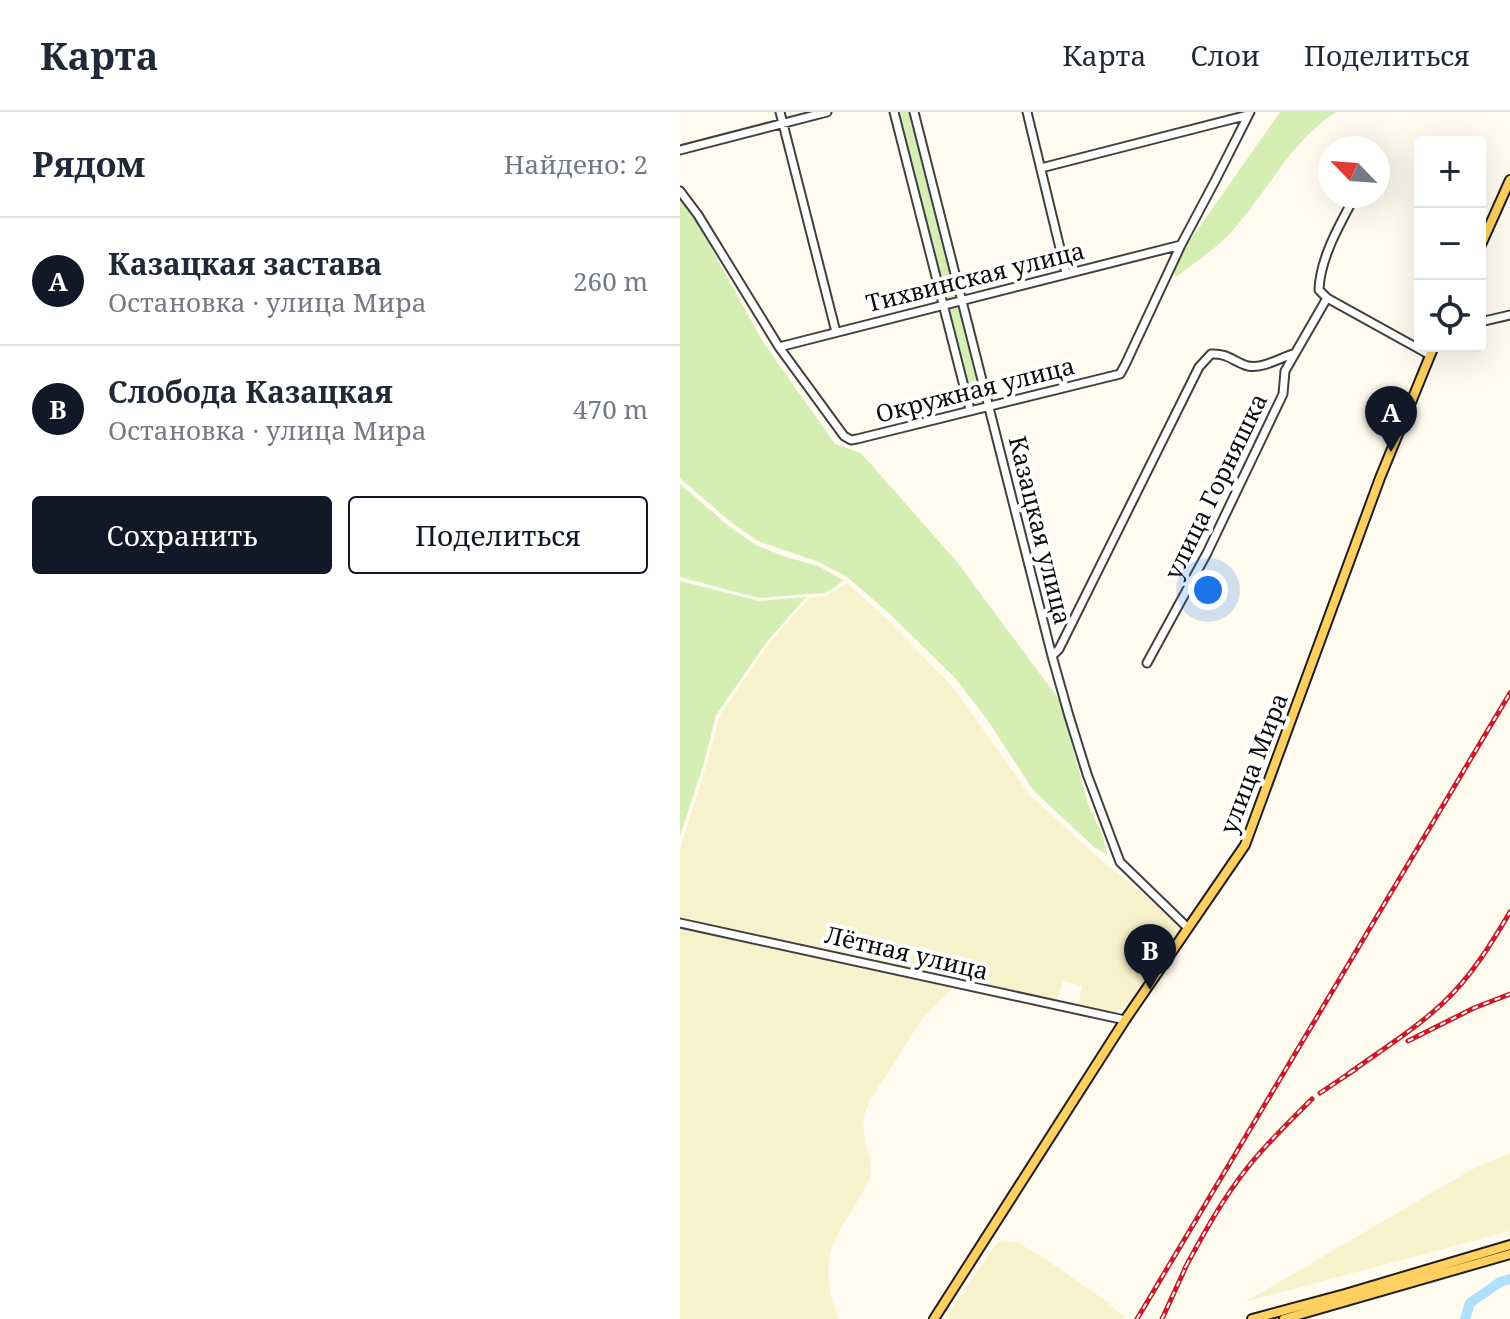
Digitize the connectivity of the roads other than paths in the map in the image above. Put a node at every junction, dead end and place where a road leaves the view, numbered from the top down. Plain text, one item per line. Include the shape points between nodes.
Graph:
1 (780, 112) edge
2 (827, 112) edge
3 (894, 112) edge
4 (914, 112) edge
5 (1027, 112) edge
6 (1249, 114) edge
7 (783, 124) junction
8 (680, 150) edge
9 (1041, 168) junction
10 (1510, 180) edge
11 (680, 191) edge
12 (1349, 208) edge
13 (1486, 234) edge
14 (1181, 245) junction
15 (1066, 273) junction
16 (1327, 298) junction
17 (961, 301) junction
18 (945, 305) junction
19 (1510, 315) edge
20 (1486, 321) edge
21 (836, 332) junction
22 (1414, 341) edge
23 (779, 347) junction
24 (1431, 352) edge
25 (1293, 354) junction
26 (988, 406) junction
27 (970, 410) junction
28 (1052, 656) junction
29 (1147, 663) dead end
30 (680, 923) edge
31 (1188, 928) junction
32 (1125, 1020) junction
33 (1510, 1245) edge
34 (1510, 1254) edge
35 (934, 1319) edge
36 (1252, 1319) edge
37 (1284, 1319) edge

1 - 7 street
2 - 7 street
3 - 18 street
4 - 17 street, Казацкая улица
5 - 9 street
6 - 9 street
6 - 14 street, Окружная улица
7 - 8 street
7 - 21 street
9 - 15 street
10 - 13 main road
11 - 23 street, Окружная улица
12 - 16 street via 1320,276 1319,290
14 - 15 street, Тихвинская улица
14 - 26 street, Окружная улица via 1120,374
15 - 17 street, Тихвинская улица
16 - 22 street
16 - 25 street, улица Горняшка
17 - 18 street, Тихвинская улица
17 - 26 street, Казацкая улица
18 - 21 street, Тихвинская улица
18 - 27 street
19 - 20 street
21 - 23 street, Тихвинская улица
23 - 27 street, Окружная улица via 851,440
24 - 31 main road, улица Мира via 1245,845
25 - 28 street via 1258,366 1211,354 1199,367
25 - 29 street, улица Горняшка via 1283,394
26 - 27 street, Окружная улица
26 - 28 street, Казацкая улица
28 - 31 street, Казацкая улица via 1120,862
30 - 32 street, Лётная улица
31 - 32 main road, улица Мира
32 - 35 main road, улица Мира
33 - 36 main road
34 - 37 main road

